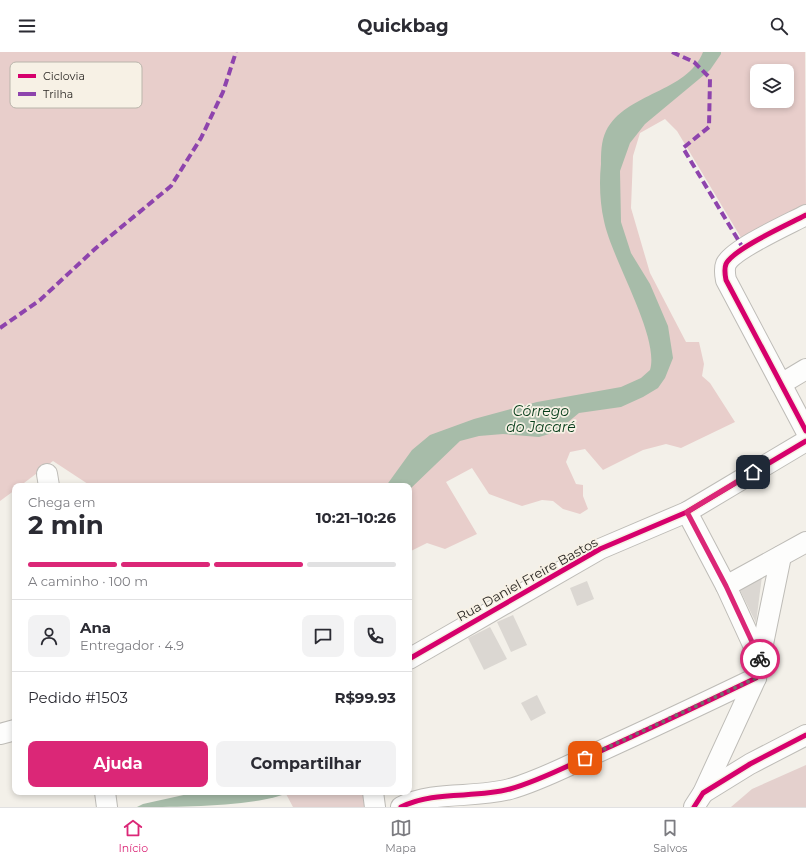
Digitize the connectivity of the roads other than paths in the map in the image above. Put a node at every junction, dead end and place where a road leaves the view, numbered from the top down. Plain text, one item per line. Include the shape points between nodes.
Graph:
1 (806, 215) edge
2 (806, 369) edge
3 (781, 384) junction
4 (806, 430) edge
5 (806, 441) edge
6 (687, 512) junction
7 (806, 542) edge
8 (781, 556) junction
9 (726, 586) junction
10 (412, 657) edge
11 (758, 669) junction
12 (12, 731) edge
13 (0, 734) edge
14 (806, 735) edge
15 (105, 795) edge
16 (373, 795) edge
17 (699, 800) edge
18 (107, 807) edge
19 (375, 807) edge
20 (401, 807) edge

1 - 3 street via 743,248 726,264 726,280
2 - 3 street
3 - 4 street
5 - 6 street, Rua Daniel Freire Bastos
6 - 9 street
6 - 10 street, Rua Daniel Freire Bastos via 600,549
7 - 8 street
8 - 9 street
8 - 11 street
9 - 11 street
11 - 17 street
11 - 20 street via 641,733 511,789 479,795 443,796 411,802
12 - 13 street
14 - 17 street via 750,764
15 - 18 street
16 - 19 street

